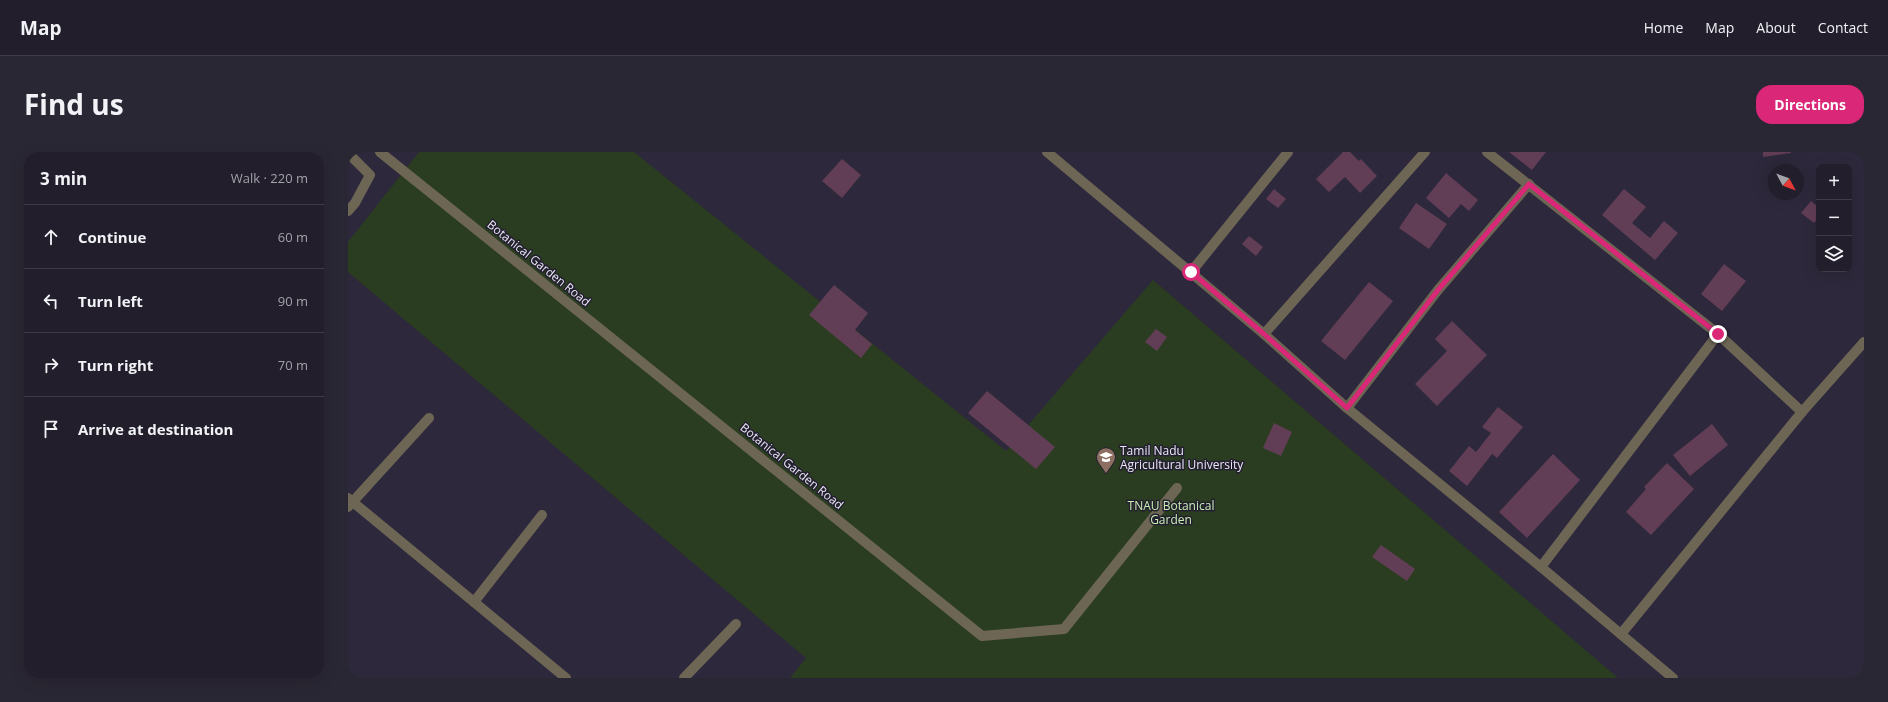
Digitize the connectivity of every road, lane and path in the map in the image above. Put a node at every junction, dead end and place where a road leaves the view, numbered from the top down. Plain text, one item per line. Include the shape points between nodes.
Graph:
1 (380, 152) edge
2 (1047, 152) edge
3 (1288, 152) edge
4 (1425, 152) edge
5 (1487, 152) edge
6 (348, 153) edge
7 (1529, 184) junction
8 (348, 210) edge
9 (1191, 272) junction
10 (1264, 334) junction
11 (1718, 334) junction
12 (1864, 342) edge
13 (1347, 408) junction
14 (1802, 412) junction
15 (429, 418) dead end
16 (1177, 488) dead end
17 (350, 502) edge
18 (542, 515) dead end
19 (1541, 567) junction
20 (474, 602) junction
21 (736, 624) dead end
22 (1621, 634) junction
23 (566, 678) edge
24 (684, 678) edge
25 (1673, 678) edge

1 - 16 street, Botanical Garden Road via 982,636 1064,628
2 - 9 street
3 - 9 street
4 - 10 street
5 - 7 street
6 - 8 street via 370,175 355,203
7 - 11 street
7 - 13 street via 1438,290
9 - 10 street
10 - 13 street
11 - 14 street
11 - 19 street
12 - 14 street
13 - 19 street
14 - 22 street
15 - 17 street
17 - 20 street
18 - 20 street
19 - 22 street
20 - 23 street
21 - 24 street
22 - 25 street

